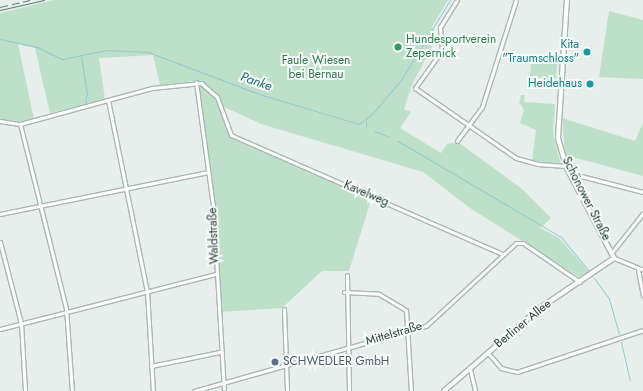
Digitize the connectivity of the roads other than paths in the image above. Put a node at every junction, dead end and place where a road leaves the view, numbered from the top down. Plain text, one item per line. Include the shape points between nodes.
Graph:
1 (457, 0) edge
2 (516, 0) edge
3 (567, 0) edge
4 (196, 82) junction
5 (108, 100) junction
6 (0, 120) edge
7 (20, 124) junction
8 (471, 127) junction
9 (457, 141) dead end
10 (566, 166) junction
11 (208, 172) junction
12 (571, 177) junction
13 (126, 188) junction
14 (643, 192) edge
15 (40, 206) junction
16 (643, 213) edge
17 (0, 214) edge
18 (641, 219) edge
19 (0, 242) edge
20 (502, 254) junction
21 (614, 254) junction
22 (638, 270) junction
23 (643, 270) edge
24 (216, 274) junction
25 (347, 275) dead end
26 (580, 282) junction
27 (147, 291) junction
28 (344, 292) junction
29 (643, 296) edge
30 (284, 309) dead end
31 (67, 312) junction
32 (21, 323) junction
33 (0, 329) edge
34 (643, 330) edge
35 (408, 331) junction
36 (348, 348) junction
37 (220, 352) junction
38 (488, 353) junction
39 (151, 366) junction
40 (285, 366) junction
41 (470, 369) junction
42 (223, 385) junction
43 (25, 391) edge
44 (72, 391) edge
45 (153, 391) edge
46 (194, 391) edge
47 (224, 391) edge
48 (286, 391) edge
49 (349, 391) edge
50 (411, 391) edge
51 (444, 391) edge
52 (474, 391) edge

1 - 8 street via 440,27 442,50 414,86
2 - 8 street via 493,78
3 - 10 street, Schönower Straße via 558,112 558,138
4 - 5 street via 152,88
4 - 11 street, Waldstraße
4 - 20 street, Kavelweg via 218,96 231,135
5 - 7 street
5 - 13 street
6 - 7 street
7 - 15 street
8 - 9 street
8 - 10 street via 516,158 538,164
10 - 12 street, Schönower Straße
11 - 13 street
11 - 24 street, Waldstraße
12 - 14 street
12 - 21 street, Schönower Straße
13 - 15 street
13 - 27 street
15 - 17 street
15 - 31 street
16 - 18 street
18 - 21 street
19 - 32 street
20 - 26 street, Mittelstraße via 520,242
20 - 35 street, Mittelstraße via 434,320
21 - 22 street
21 - 26 street, Berliner Allee via 608,265
22 - 23 street
22 - 29 street
24 - 27 street
24 - 37 street, Waldstraße
25 - 28 street
26 - 38 street, Berliner Allee via 540,308
27 - 31 street
27 - 39 street
28 - 35 street via 370,291 404,307
28 - 36 street
30 - 40 street
31 - 32 street
31 - 44 street
32 - 33 street
32 - 43 street
34 - 38 street via 517,372 501,368
35 - 36 street, Mittelstraße
35 - 50 street
36 - 40 street, Mittelstraße
36 - 49 street
37 - 39 street
37 - 42 street, Waldstraße
38 - 41 street, Berliner Allee
39 - 45 street
40 - 42 street, Mittelstraße
40 - 48 street
41 - 51 street, Berliner Allee
41 - 52 street
42 - 46 street, Mittelstraße
42 - 47 street, Waldstraße

